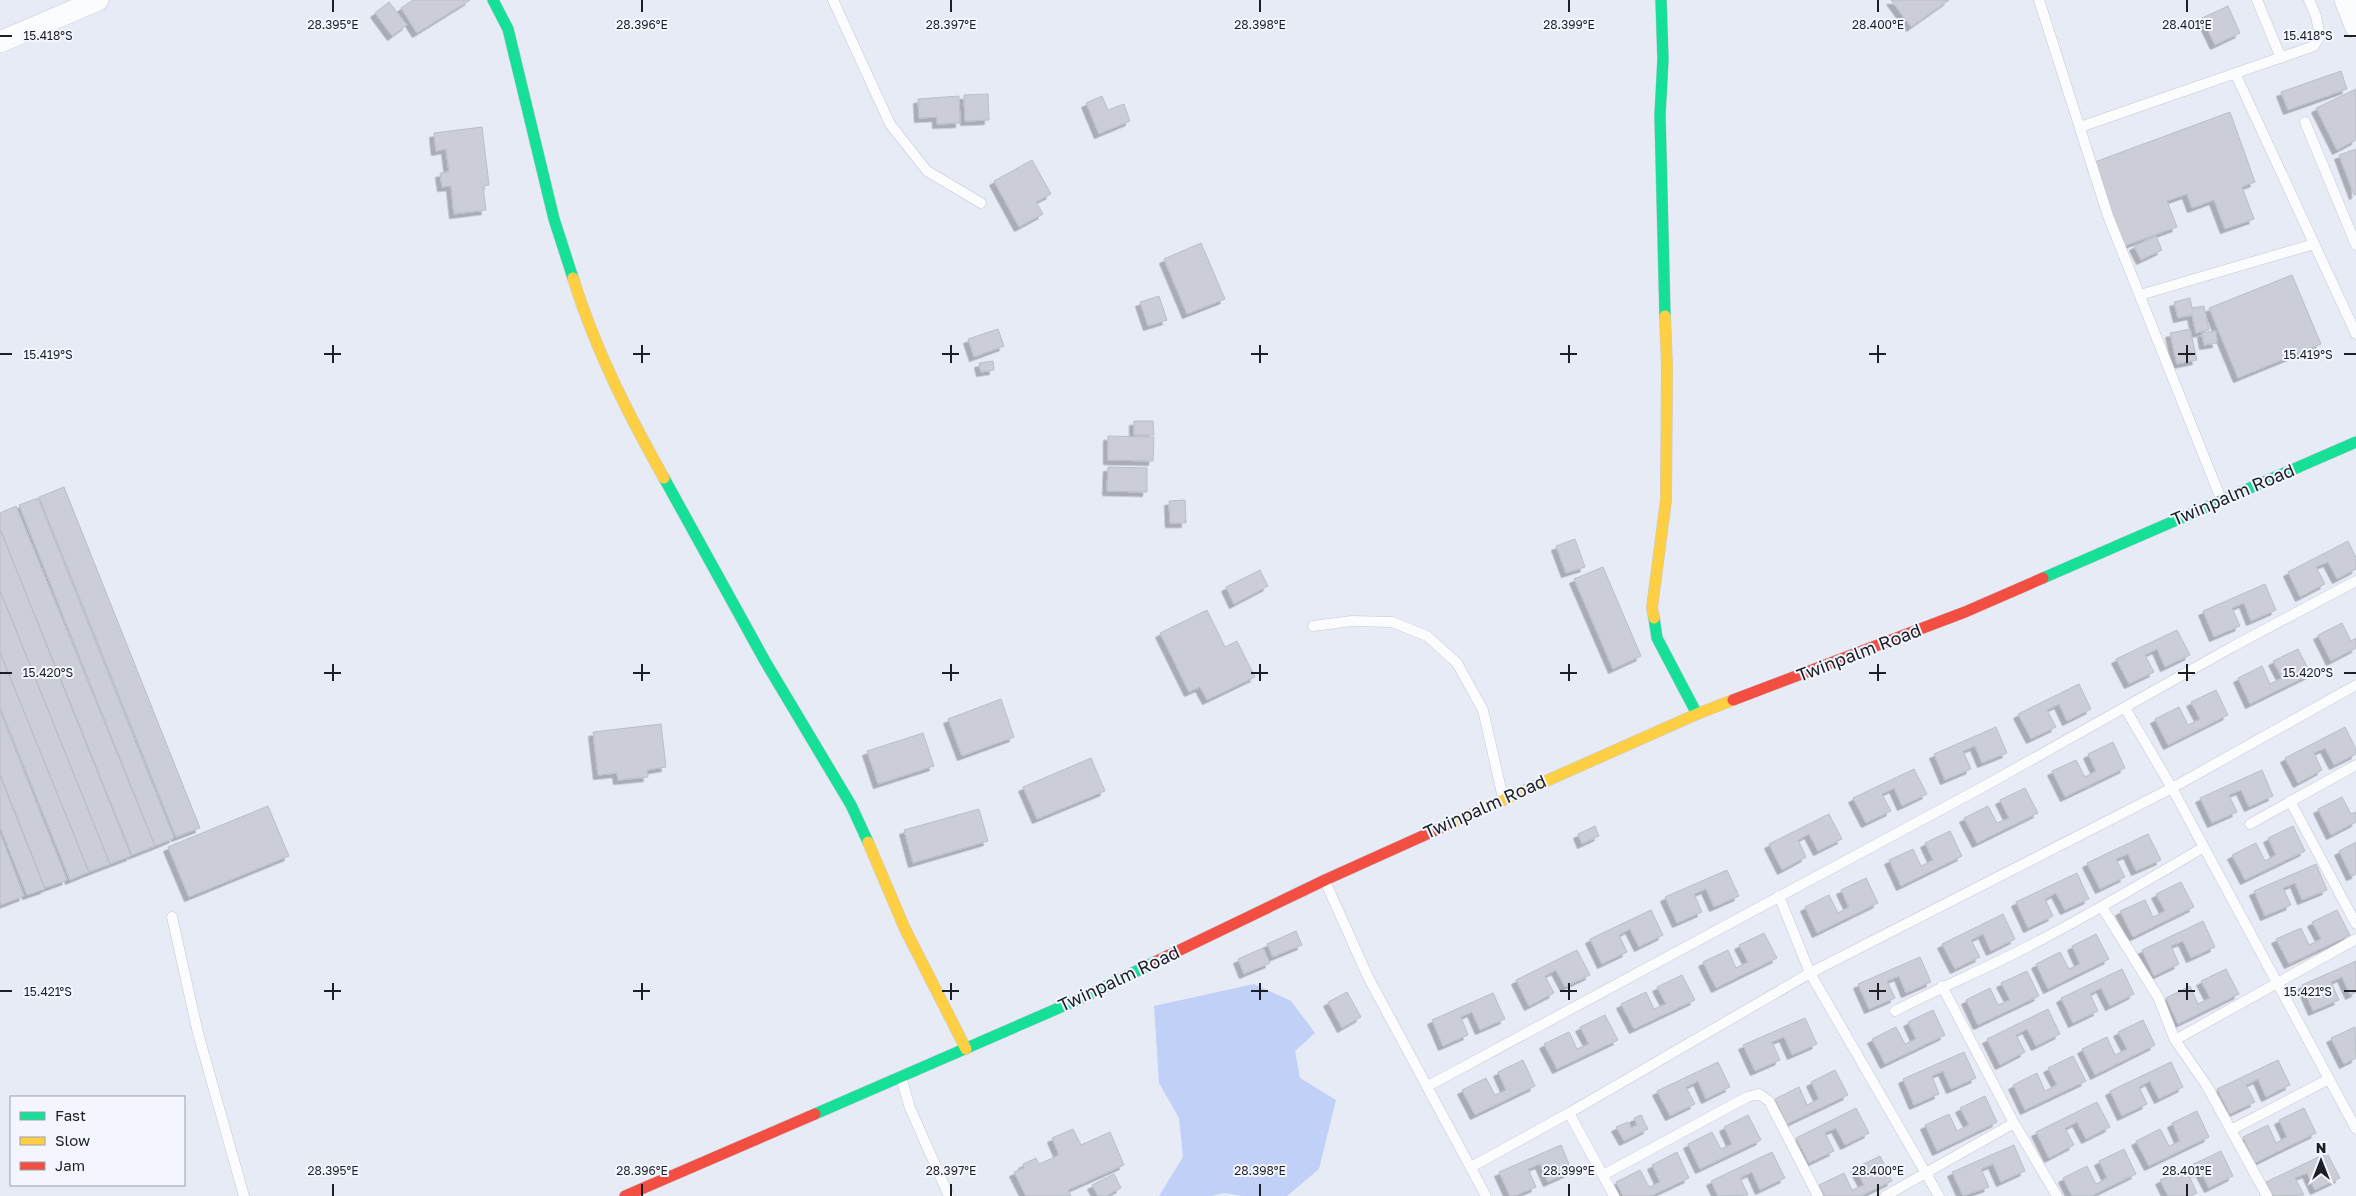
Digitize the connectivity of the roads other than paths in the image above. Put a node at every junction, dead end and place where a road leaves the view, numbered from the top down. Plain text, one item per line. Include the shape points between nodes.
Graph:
1 (98, 0) edge
2 (493, 0) edge
3 (833, 0) edge
4 (1661, 0) edge
5 (2039, 0) edge
6 (2257, 0) edge
7 (2309, 0) edge
8 (2345, 0) edge
9 (2356, 28) edge
10 (0, 42) edge
11 (2280, 58) junction
12 (2235, 74) junction
13 (2305, 122) dead end
14 (2080, 127) junction
15 (981, 203) dead end
16 (2314, 244) junction
17 (2356, 245) edge
18 (2140, 295) junction
19 (2356, 334) edge
20 (2356, 442) edge
21 (2221, 500) junction
22 (2356, 581) edge
23 (1313, 626) dead end
24 (2356, 685) edge
25 (2125, 708) junction
26 (1697, 714) junction
27 (2356, 765) edge
28 (2172, 788) junction
29 (1503, 798) junction
30 (2290, 801) junction
31 (2250, 824) dead end
32 (2204, 847) junction
33 (1325, 880) junction
34 (1779, 896) junction
35 (2102, 907) junction
36 (172, 917) dead end
37 (2356, 924) edge
38 (2356, 939) edge
39 (1810, 973) junction
40 (2278, 984) junction
41 (1942, 986) junction
42 (1896, 1011) dead end
43 (2176, 1040) junction
44 (966, 1049) junction
45 (901, 1076) junction
46 (2329, 1078) junction
47 (1428, 1086) junction
48 (1568, 1113) junction
49 (2014, 1124) junction
50 (2356, 1129) edge
51 (2231, 1130) junction
52 (1471, 1167) junction
53 (1926, 1172) junction
54 (1603, 1175) junction
55 (244, 1196) edge
56 (625, 1196) edge
57 (949, 1196) edge
58 (1486, 1196) edge
59 (1614, 1196) edge
60 (1818, 1196) edge
61 (1885, 1196) edge
62 (1939, 1196) edge
63 (2057, 1196) edge
64 (2267, 1196) edge

1 - 10 street
2 - 44 main road via 508,29 554,219 583,312 607,371 765,661 851,805 905,929
3 - 15 lane via 890,124 927,171
4 - 26 main road via 1666,500 1652,608 1657,638
5 - 14 lane
6 - 11 lane
7 - 11 lane via 2320,36 2314,46
8 - 9 street
11 - 12 lane
12 - 14 lane
12 - 16 lane
13 - 17 lane
14 - 18 lane via 2108,216
16 - 18 lane
16 - 19 lane
18 - 21 lane
20 - 21 main road, Twinpalm Road
21 - 26 main road, Twinpalm Road via 1965,612
22 - 25 lane
23 - 29 lane via 1352,621 1392,622 1427,636 1451,657 1483,710
24 - 28 lane
25 - 28 lane
25 - 34 lane
26 - 29 main road, Twinpalm Road
27 - 30 lane
28 - 32 lane
28 - 39 lane
29 - 33 main road, Twinpalm Road
30 - 31 lane
30 - 37 lane
32 - 35 lane
32 - 40 lane
33 - 44 main road, Twinpalm Road via 1084,997
33 - 47 lane via 1368,977
34 - 39 lane
34 - 47 lane
35 - 41 lane via 2027,947
35 - 43 lane via 2158,997
36 - 55 lane via 198,1033
38 - 40 lane
39 - 48 lane
39 - 53 lane
40 - 43 lane
40 - 46 lane
41 - 42 lane
41 - 49 lane
43 - 51 lane
44 - 45 main road, Twinpalm Road
45 - 56 main road, Twinpalm Road
45 - 57 lane via 910,1108
46 - 50 lane
46 - 51 lane
47 - 52 lane
48 - 52 lane
48 - 54 lane
49 - 53 lane
49 - 63 lane
51 - 64 lane
52 - 58 lane
53 - 61 lane
53 - 62 lane
54 - 59 lane
54 - 60 lane via 1747,1097 1759,1094 1769,1101

